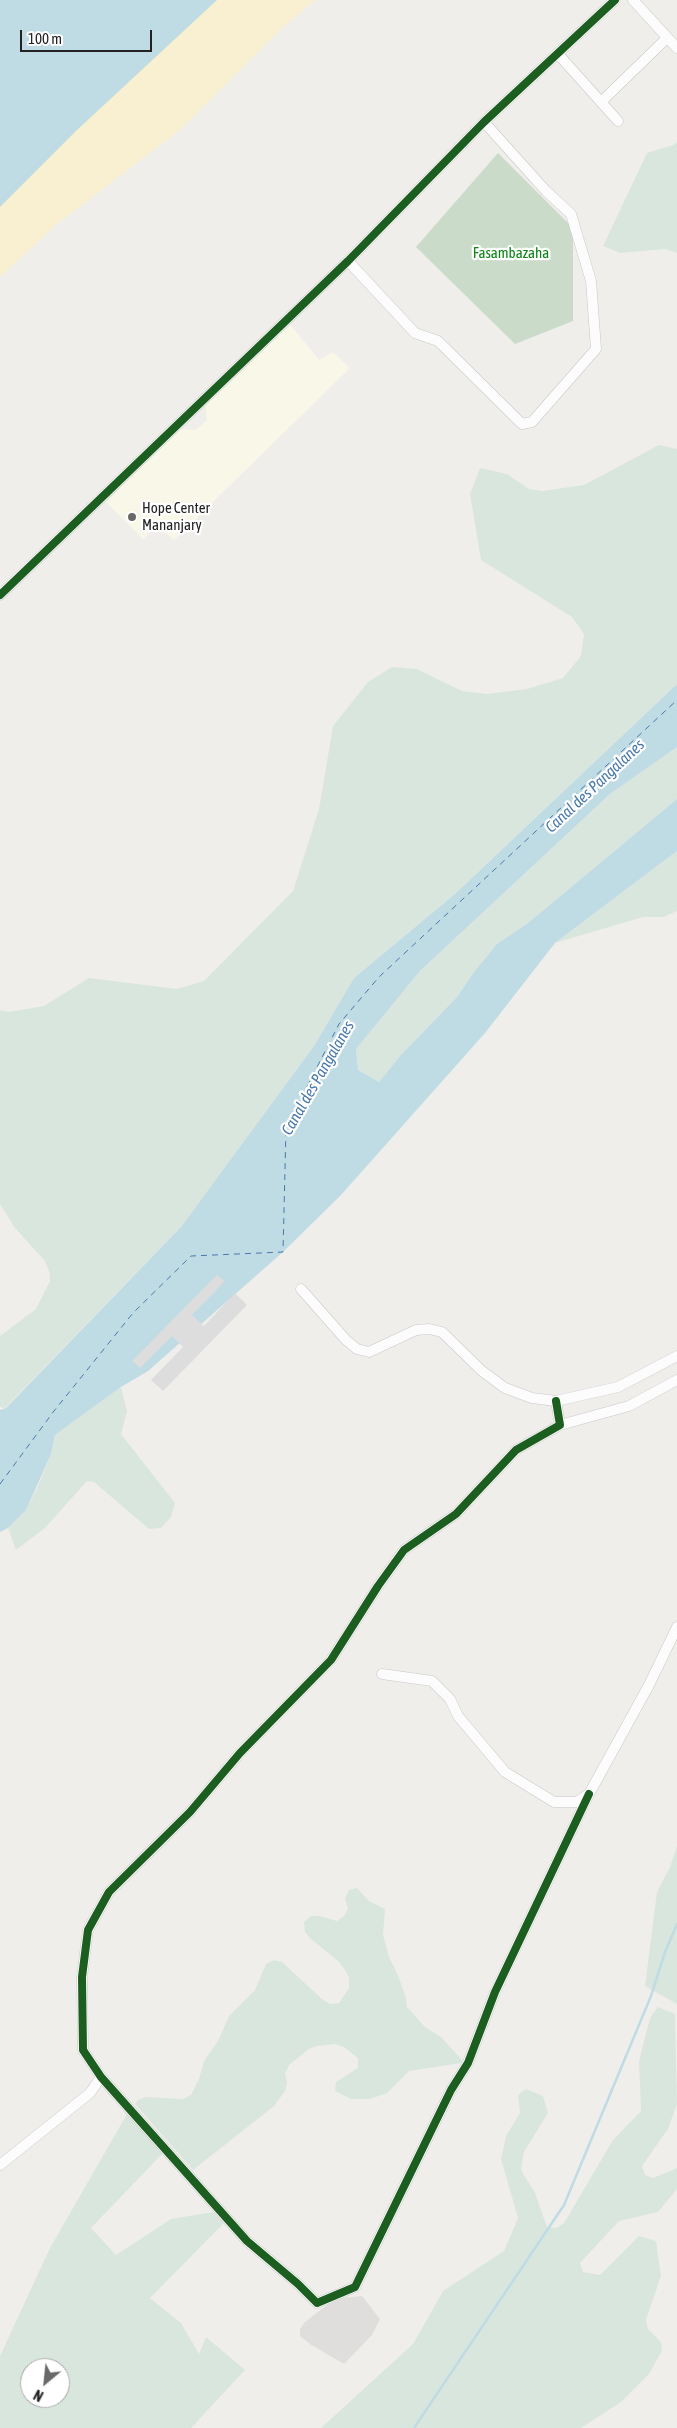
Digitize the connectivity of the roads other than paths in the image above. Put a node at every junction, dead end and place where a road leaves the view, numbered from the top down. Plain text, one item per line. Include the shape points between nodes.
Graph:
1 (615, 0) edge
2 (633, 0) edge
3 (668, 38) junction
4 (677, 48) edge
5 (558, 54) junction
6 (601, 102) junction
7 (618, 121) dead end
8 (484, 122) junction
9 (348, 261) junction
10 (0, 596) edge
11 (300, 1288) dead end
12 (677, 1356) edge
13 (677, 1380) edge
14 (556, 1401) junction
15 (560, 1425) junction
16 (677, 1627) edge
17 (382, 1674) dead end
18 (589, 1794) junction
19 (101, 2076) junction
20 (0, 2165) edge

1 - 5 street
2 - 3 street
3 - 4 street
3 - 6 street
5 - 6 street
5 - 8 street
6 - 7 street
8 - 9 street
8 - 9 street via 571,214 591,281 596,349 532,422 522,424 438,341 415,333
9 - 10 street
11 - 14 street via 357,1349 370,1352 416,1330 442,1332 482,1371 505,1388 532,1398
12 - 14 street via 618,1387
13 - 15 street via 629,1406
14 - 15 street
15 - 19 street via 516,1450 456,1514 404,1550 331,1660 240,1753 190,1812 109,1892 88,1930 82,1977 84,2050
16 - 18 street via 650,1685
17 - 18 street via 432,1681 450,1699 458,1716 505,1772 554,1802 577,1802
18 - 19 street via 496,1992 468,2064 451,2090 355,2287 317,2303 247,2241
19 - 20 street via 90,2093

